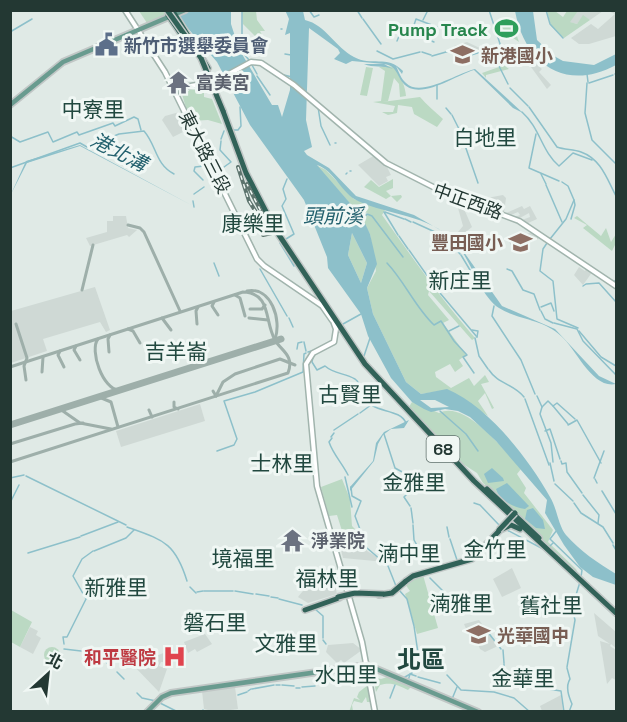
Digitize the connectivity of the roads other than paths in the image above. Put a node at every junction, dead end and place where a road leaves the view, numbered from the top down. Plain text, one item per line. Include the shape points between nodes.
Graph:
1 (125, 10) edge
2 (184, 10) edge
3 (172, 13) edge
4 (138, 30) junction
5 (173, 89) junction
6 (10, 103) edge
7 (257, 259) junction
8 (260, 265) dead end
9 (616, 286) edge
10 (475, 480) junction
11 (488, 493) junction
12 (501, 510) junction
13 (517, 512) junction
14 (510, 519) junction
15 (520, 525) junction
16 (500, 530) junction
17 (481, 549) junction
18 (548, 549) junction
19 (429, 571) dead end
20 (404, 582) junction
21 (368, 594) dead end
22 (305, 609) dead end
23 (616, 614) edge
24 (368, 666) junction
25 (399, 680) junction
26 (148, 711) edge
27 (376, 711) edge
28 (473, 711) edge
29 (478, 711) edge

1 - 4 main road, 東大路三段
2 - 3 main road
3 - 4 main road
3 - 10 highway, 68, bridge via 207,68 246,173 265,210 349,340 371,370
4 - 5 main road, 東大路三段
4 - 6 main road via 63,62
4 - 6 main road via 80,51 53,66
5 - 7 main road, 東大路三段
5 - 9 main road, 中正西路 via 214,82 251,62 269,66 401,173 519,221
7 - 8 main road
7 - 24 main road, 東大路三段 via 320,304 335,326 335,339 313,353 306,364 316,477
10 - 11 highway
10 - 15 highway, 68
11 - 12 highway
11 - 13 highway
12 - 14 highway
12 - 16 highway, bridge via 505,519
13 - 14 highway, bridge
13 - 18 highway
14 - 15 highway
14 - 16 highway, bridge
15 - 16 highway
15 - 18 highway
16 - 17 highway
17 - 19 highway, bridge via 473,557
17 - 20 highway, bridge via 472,559 412,576
18 - 23 highway
18 - 23 highway
20 - 21 highway via 385,595
20 - 22 highway, bridge via 389,595 353,594
24 - 25 main road
24 - 26 main road via 174,693 162,697
24 - 27 main road
25 - 28 main road
25 - 29 main road

